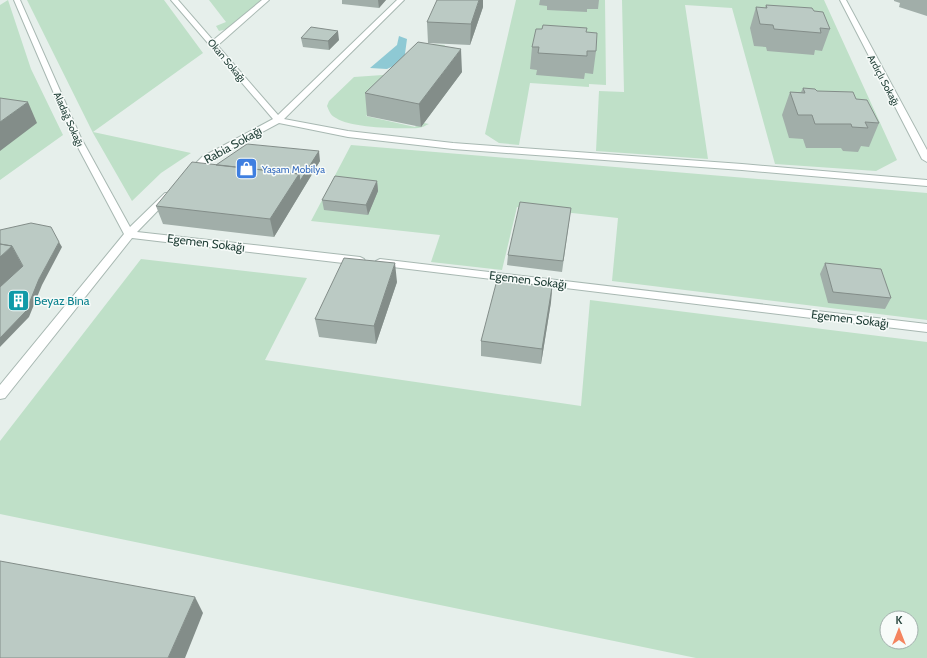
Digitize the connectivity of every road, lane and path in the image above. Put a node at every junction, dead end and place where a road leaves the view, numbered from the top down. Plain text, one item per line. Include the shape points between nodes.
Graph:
1 (17, 0) edge
2 (175, 0) edge
3 (266, 0) edge
4 (401, 0) edge
5 (843, 0) edge
6 (214, 44) junction
7 (278, 120) junction
8 (927, 159) edge
9 (184, 180) edge
10 (927, 183) edge
11 (173, 191) edge
12 (129, 234) junction
13 (927, 328) edge
14 (0, 394) edge

1 - 12 street, Aladağ Sokağı via 77,138
2 - 6 street, Okan Sokağı
3 - 6 street
4 - 7 street, Rabia Sokağı
5 - 8 street, Ardıçlı Sokağı
6 - 7 street, Okan Sokağı
7 - 9 street, Rabia Sokağı via 206,159
7 - 10 street via 348,134 453,146
11 - 12 street
12 - 13 street, Egemen Sokağı
12 - 14 street

